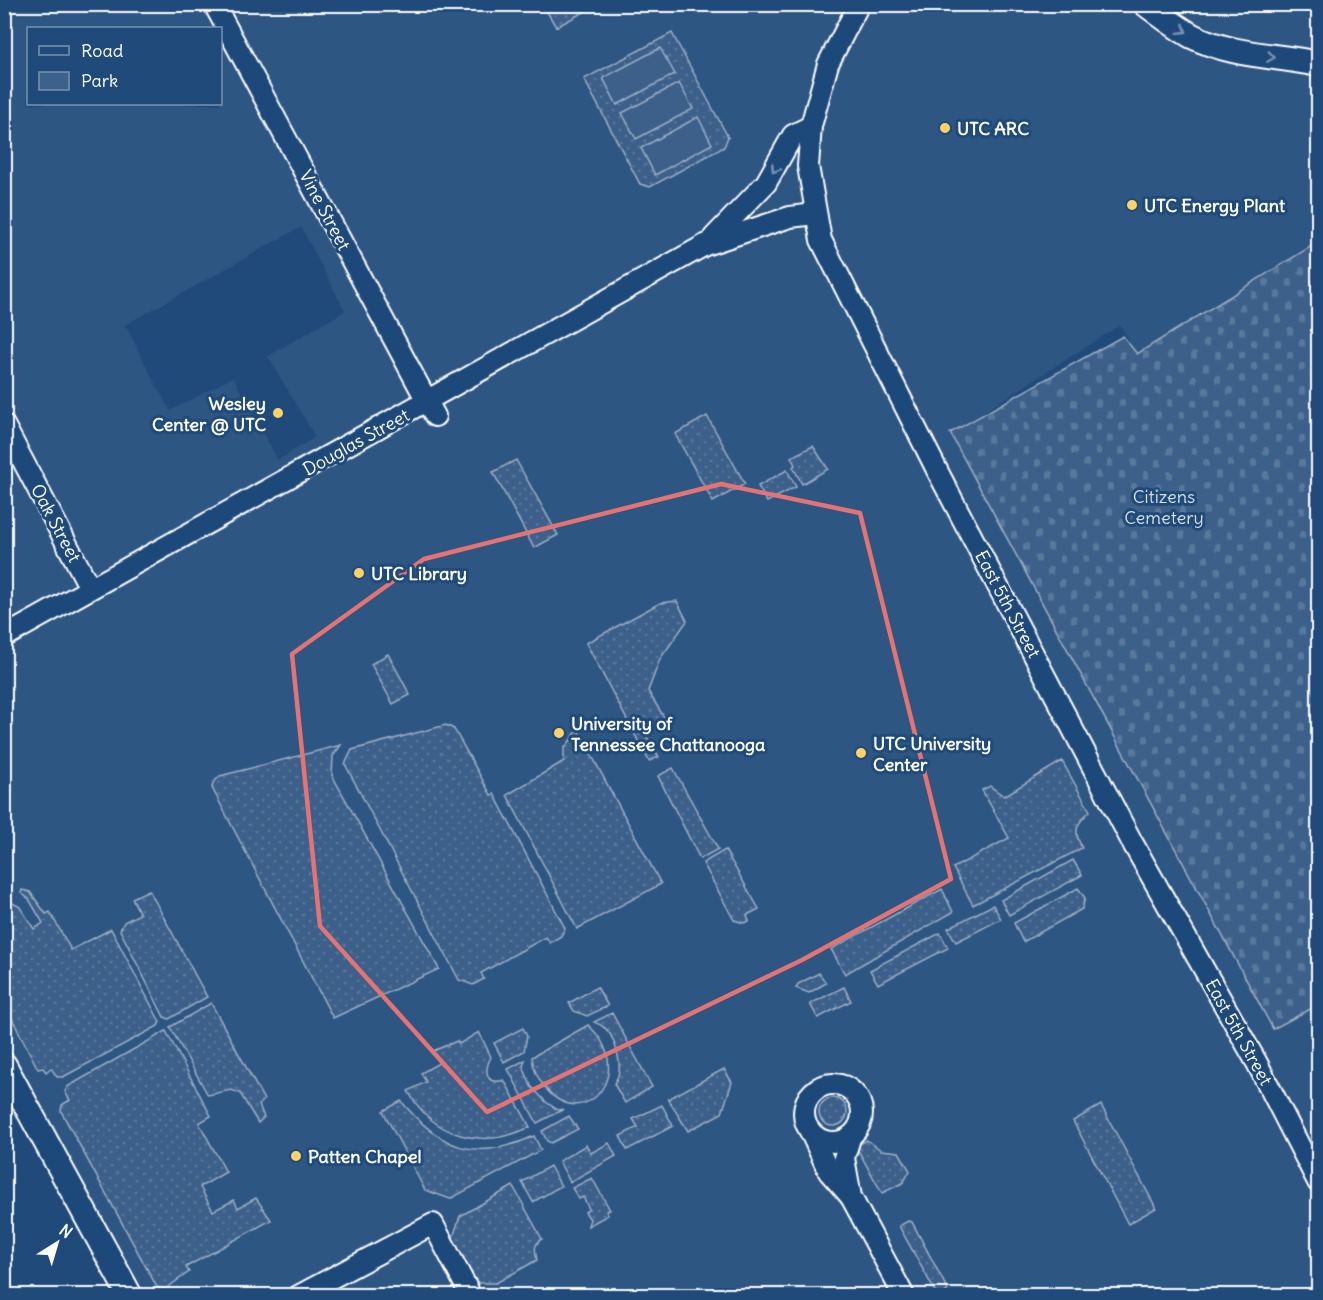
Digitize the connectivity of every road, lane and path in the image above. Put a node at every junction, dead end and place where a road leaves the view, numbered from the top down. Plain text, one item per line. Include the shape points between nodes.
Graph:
1 (214, 4) edge
2 (859, 4) edge
3 (1146, 4) edge
4 (1318, 64) edge
5 (811, 126) junction
6 (815, 214) junction
7 (705, 245) junction
8 (431, 409) junction
9 (4, 425) edge
10 (90, 588) junction
11 (4, 637) edge
12 (4, 1065) edge
13 (808, 1128) junction
14 (850, 1138) junction
15 (1318, 1182) edge
16 (851, 1197) junction
17 (130, 1296) edge
18 (298, 1296) edge
19 (471, 1296) edge
20 (904, 1296) edge

1 - 8 street, Vine Street
2 - 5 street, East 5th Street via 828,64
3 -> 4 main road via 1208,43 1270,58
5 - 6 street, East 5th Street via 808,166
5 -> 7 street, Douglas Street via 793,135 766,183
6 - 7 street, Douglas Street via 790,217
6 - 15 street, East 5th Street via 821,240 940,476 1132,842 1252,1054
7 - 8 street, Douglas Street
8 - 10 street, Douglas Street
9 - 10 street, Oak Street
10 - 11 street, Douglas Street
12 - 17 main road
13 - 14 street via 819,1140 829,1143
13 - 14 street via 804,1117 808,1097 814,1089 834,1084 850,1089 861,1100 862,1118
13 - 16 street via 829,1172
14 - 16 street via 844,1158
16 - 20 street
18 - 19 street via 433,1224

